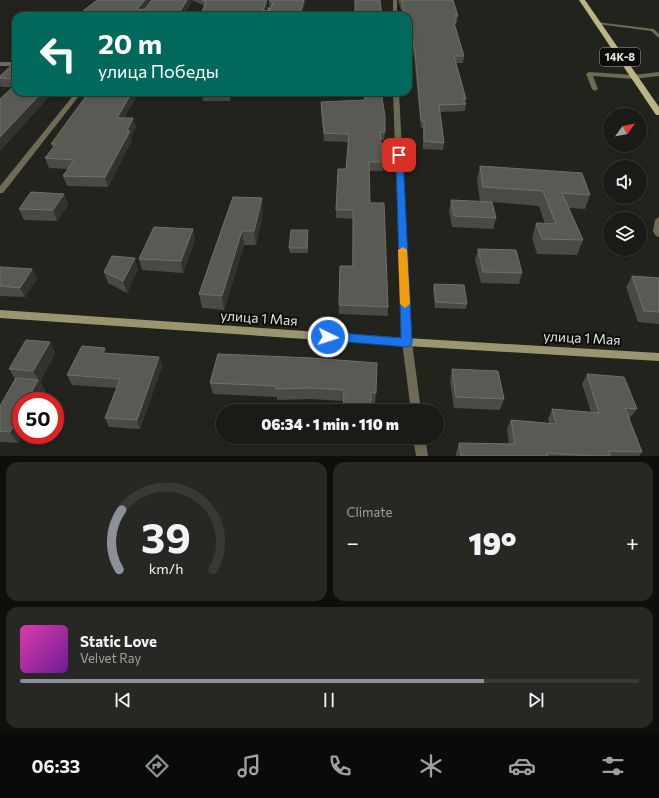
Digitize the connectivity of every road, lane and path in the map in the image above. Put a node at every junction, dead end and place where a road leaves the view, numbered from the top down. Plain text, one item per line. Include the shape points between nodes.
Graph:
1 (395, 0) edge
2 (582, 0) edge
3 (270, 8) edge
4 (268, 12) edge
5 (395, 12) edge
6 (598, 23) junction
7 (659, 37) edge
8 (0, 64) edge
9 (12, 64) edge
10 (659, 74) edge
11 (634, 77) junction
12 (595, 89) dead end
13 (76, 96) edge
14 (396, 96) edge
15 (659, 113) edge
16 (0, 191) edge
17 (659, 220) edge
18 (659, 234) edge
19 (0, 314) edge
20 (407, 342) junction
21 (659, 357) edge
22 (415, 404) edge
23 (420, 444) edge
24 (422, 456) edge

1 - 5 street
2 - 6 main road, 14К-8
3 - 4 street
6 - 7 street via 652,30
6 - 11 main road, 14К-8
8 - 9 street
10 - 11 street
11 - 12 street via 589,74
11 - 15 main road, 14К-8
13 - 16 street
14 - 20 street
17 - 18 street
19 - 20 main road, улица 1 Мая
20 - 21 main road, улица 1 Мая
20 - 22 street
23 - 24 street

